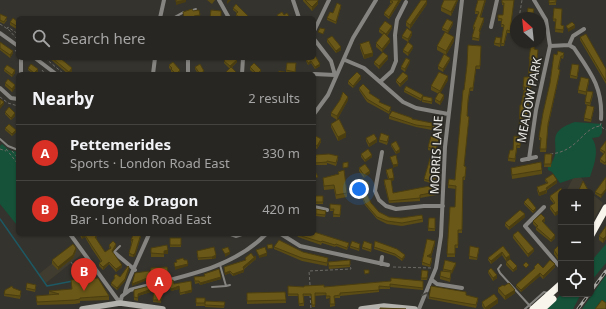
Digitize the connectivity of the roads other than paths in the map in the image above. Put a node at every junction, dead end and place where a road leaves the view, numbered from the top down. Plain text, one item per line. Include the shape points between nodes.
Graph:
1 (164, 0) edge
2 (219, 0) edge
3 (293, 0) edge
4 (329, 0) edge
5 (376, 0) edge
6 (462, 0) edge
7 (497, 0) edge
8 (534, 0) edge
9 (406, 2) dead end
10 (196, 9) edge
11 (160, 16) edge
12 (177, 16) edge
13 (228, 16) edge
14 (298, 16) edge
15 (316, 27) edge
16 (491, 27) dead end
17 (584, 29) dead end
18 (0, 33) edge
19 (316, 42) edge
20 (16, 45) edge
21 (569, 45) junction
22 (550, 46) junction
23 (21, 60) edge
24 (38, 60) edge
25 (155, 60) edge
26 (188, 60) edge
27 (243, 60) edge
28 (345, 60) junction
29 (21, 72) edge
30 (53, 72) edge
31 (153, 72) edge
32 (188, 72) edge
33 (242, 72) edge
34 (316, 74) edge
35 (335, 75) junction
36 (382, 81) junction
37 (0, 88) edge
38 (16, 99) edge
39 (316, 111) edge
40 (604, 113) edge
41 (448, 114) junction
42 (601, 119) road end
43 (0, 140) edge
44 (16, 149) edge
45 (382, 152) dead end
46 (536, 157) dead end
47 (529, 158) junction
48 (522, 160) dead end
49 (443, 206) junction
50 (316, 207) edge
51 (544, 207) dead end
52 (606, 208) edge
53 (327, 210) edge
54 (594, 230) edge
55 (71, 236) edge
56 (147, 236) edge
57 (264, 236) edge
58 (284, 236) edge
59 (120, 246) dead end
60 (115, 253) joint
61 (382, 257) dead end
62 (558, 264) edge
63 (220, 265) junction
64 (501, 265) dead end
65 (135, 270) junction
66 (432, 280) junction
67 (230, 285) dead end
68 (226, 286) junction
69 (212, 287) dead end
70 (558, 287) edge
71 (462, 288) dead end
72 (558, 292) edge
73 (125, 293) junction
74 (120, 303) junction
75 (532, 307) edge
76 (82, 309) edge
77 (115, 309) edge
78 (128, 309) edge
79 (163, 309) edge
80 (362, 309) edge
81 (415, 309) edge
82 (419, 309) edge
83 (524, 309) edge
84 (542, 309) edge

1 - 11 street
2 - 13 street
3 - 14 street
4 - 15 street
5 - 28 street via 353,38
6 - 41 street, MORRIS LANE
7 - 16 street
8 - 22 street, MEADOW PARK via 546,20
9 - 36 street via 397,20 396,61 392,71
10 - 12 lane
17 - 21 street via 573,36
18 - 20 street
19 - 35 street via 331,61
21 - 22 street, MEADOW PARK
21 - 40 street via 574,48 594,78
22 - 47 street, MEADOW PARK
23 - 29 street
24 - 30 street
25 - 31 street
26 - 32 street
27 - 33 street
28 - 35 street
28 - 36 street via 364,68
34 - 35 street
35 - 39 street via 328,95
36 - 41 street via 403,102 416,108
37 - 38 street via 11,98
40 - 42 street
41 - 49 street, MORRIS LANE
43 - 44 lane
45 - 49 street via 375,190 379,200 386,206 396,209
46 - 47 street, MEADOW PARK
47 - 48 street, MEADOW PARK
49 - 66 street, MORRIS LANE via 436,268
50 - 53 street
51 - 62 street via 525,226
52 - 54 highway
55 - 74 street
56 - 65 street
57 - 63 street via 237,258
58 - 61 street via 300,246 385,264
59 - 60 lane via 113,251
60 - 65 street
63 - 68 lane
63 - 73 street
64 - 75 lane via 498,269 500,272
65 - 73 street
66 - 71 street via 437,284
82 -> 66 street, MORRIS LANE
67 - 68 lane
68 - 69 lane
70 - 75 highway
72 - 84 highway
73 - 74 street
74 - 76 street
74 - 77 street
74 - 78 street
74 - 79 street
75 - 83 lane
80 - 81 street via 384,306

